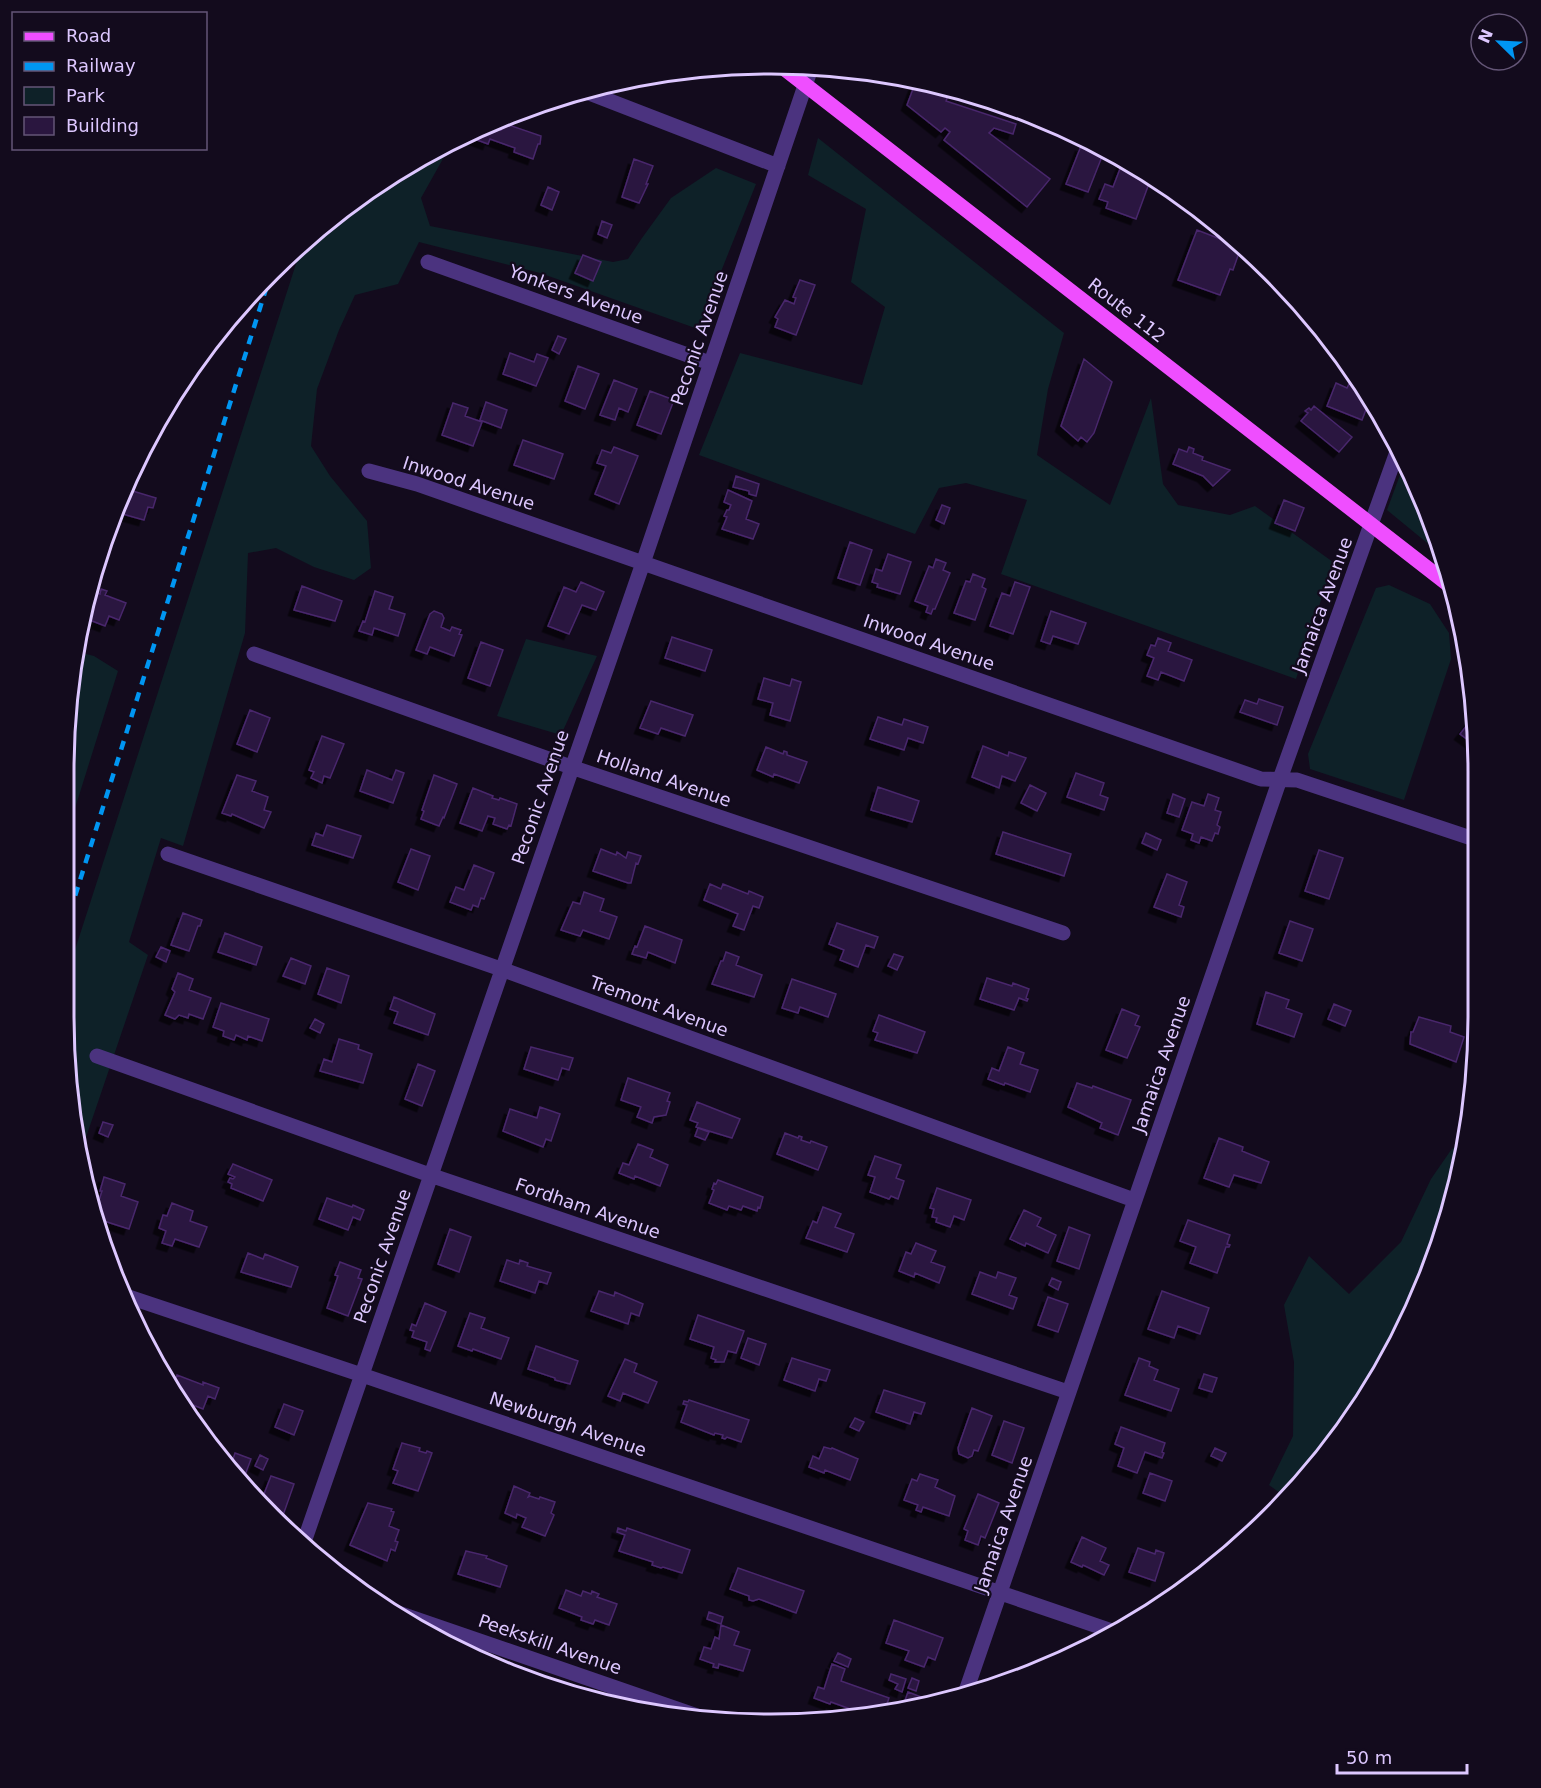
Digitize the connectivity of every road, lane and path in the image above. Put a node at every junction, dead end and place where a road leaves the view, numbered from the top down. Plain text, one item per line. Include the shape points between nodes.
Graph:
1 (793, 74) edge
2 (808, 75) edge
3 (805, 84) junction
4 (596, 96) edge
5 (778, 166) junction
6 (428, 262) dead end
7 (710, 363) junction
8 (1394, 459) edge
9 (369, 471) dead end
10 (1371, 525) junction
11 (643, 563) junction
12 (1441, 579) edge
13 (254, 654) dead end
14 (571, 767) junction
15 (1280, 779) junction
16 (1468, 837) edge
17 (168, 854) dead end
18 (1063, 933) dead end
19 (501, 969) junction
20 (97, 1056) dead end
21 (430, 1175) junction
22 (1134, 1200) junction
23 (133, 1298) edge
24 (362, 1375) junction
25 (1068, 1392) junction
26 (306, 1537) edge
27 (1000, 1592) junction
28 (423, 1621) edge
29 (1105, 1629) edge
30 (968, 1686) edge
31 (674, 1708) edge

1 - 3 main road, Route 112
2 - 3 street, Peconic Avenue
3 - 5 street, Peconic Avenue
3 - 10 main road, Route 112
4 - 5 street
5 - 7 street, Peconic Avenue
6 - 7 street, Yonkers Avenue
7 - 11 street, Peconic Avenue
8 - 10 street, Jamaica Avenue
9 - 11 street, Inwood Avenue
10 - 12 main road, Route 112
10 - 15 street, Jamaica Avenue
11 - 14 street, Peconic Avenue
11 - 15 street, Inwood Avenue via 1261,779
13 - 14 street, Holland Avenue
14 - 18 street, Holland Avenue
14 - 19 street, Peconic Avenue
15 - 16 street, Inwood Avenue via 1297,780
15 - 22 street, Jamaica Avenue
17 - 19 street, Tremont Avenue
19 - 21 street, Peconic Avenue
19 - 22 street, Tremont Avenue
20 - 21 street, Fordham Avenue
21 - 24 street, Peconic Avenue
21 - 25 street, Fordham Avenue
22 - 25 street, Jamaica Avenue
23 - 24 street, Newburgh Avenue
24 - 26 street, Peconic Avenue
24 - 27 street, Newburgh Avenue
25 - 27 street, Jamaica Avenue
27 - 29 street, Newburgh Avenue
27 - 30 street, Jamaica Avenue
28 - 31 street, Peekskill Avenue

